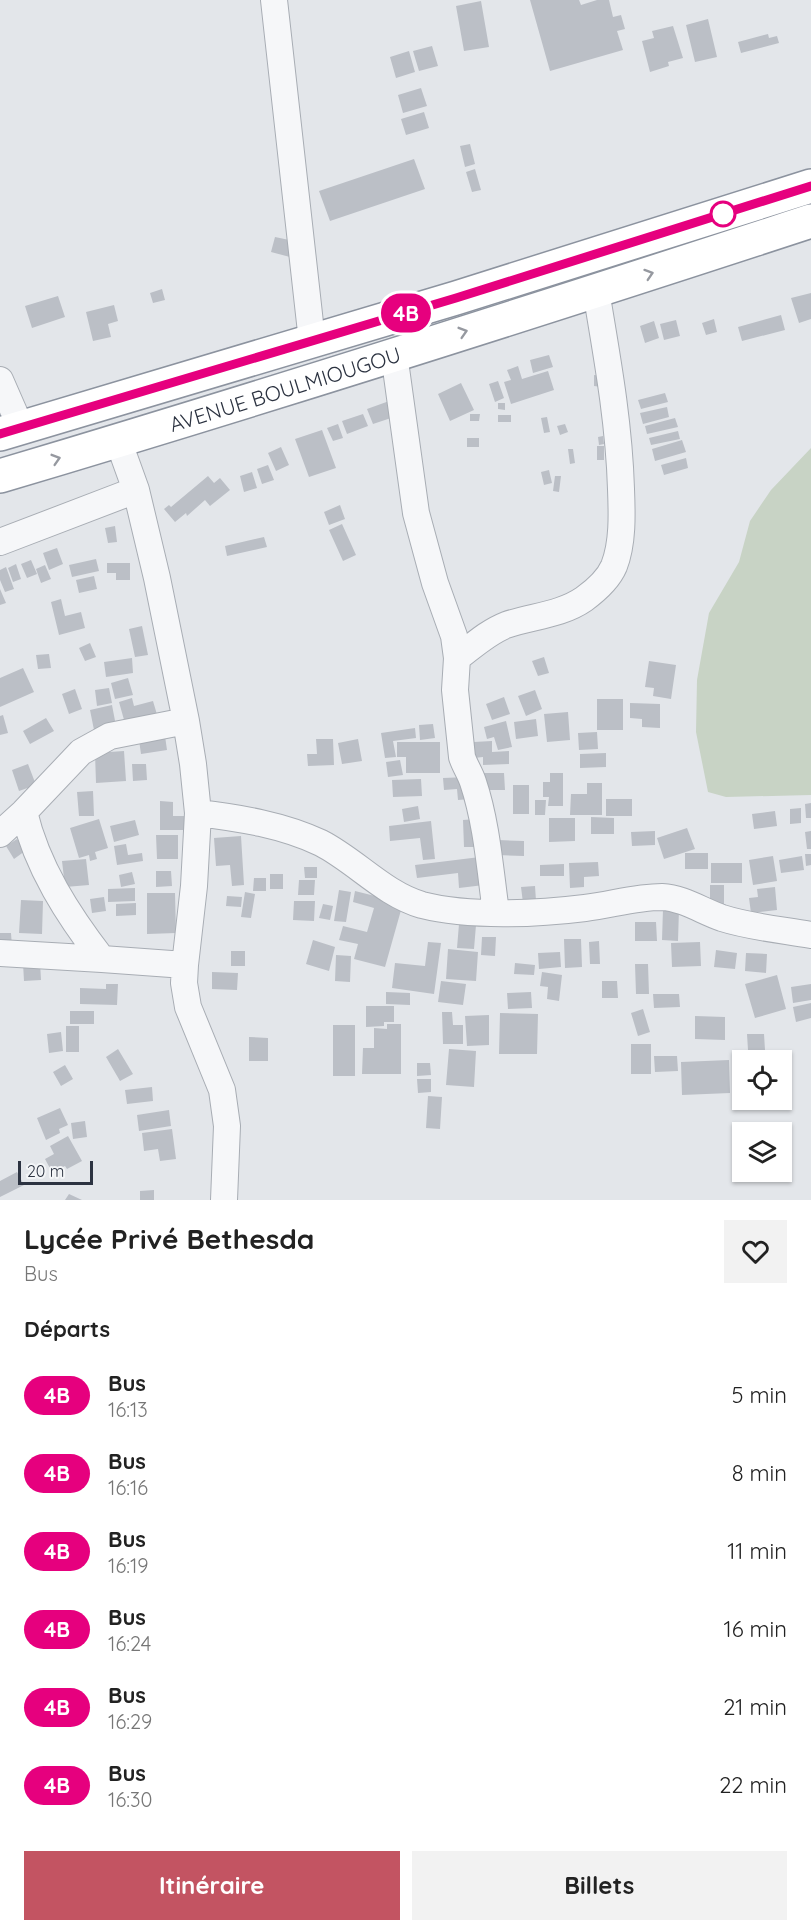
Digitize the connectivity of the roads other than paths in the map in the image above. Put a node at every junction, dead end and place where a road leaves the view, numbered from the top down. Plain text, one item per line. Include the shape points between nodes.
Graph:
1 (274, 0) edge
2 (811, 186) edge
3 (811, 221) edge
4 (596, 291) junction
5 (312, 341) junction
6 (394, 354) junction
7 (0, 380) edge
8 (11, 431) edge
9 (118, 440) junction
10 (0, 476) edge
11 (136, 490) junction
12 (0, 542) edge
13 (457, 658) junction
14 (186, 721) junction
15 (24, 812) junction
16 (198, 813) junction
17 (0, 834) edge
18 (496, 912) junction
19 (811, 935) edge
20 (0, 953) edge
21 (102, 959) junction
22 (185, 965) junction
23 (224, 1200) edge

1 - 5 street
2 - 5 highway, AVENUE BOULMIOUGOU
4 -> 3 highway, AVENUE BOULMIOUGOU
6 -> 4 highway, AVENUE BOULMIOUGOU
4 - 13 street via 620,464 622,507 613,566 604,582 583,600 564,610 504,626
5 - 8 highway, AVENUE BOULMIOUGOU
6 - 9 highway, AVENUE BOULMIOUGOU
6 - 13 street via 416,513 454,636
7 - 8 street
10 -> 9 highway, AVENUE BOULMIOUGOU
9 - 11 street
11 - 12 street
11 - 14 street
13 - 18 street via 455,690 462,756 482,820
14 - 15 street via 110,736 94,744 71,761
14 - 16 street
15 - 17 street
15 - 21 street via 46,873
16 - 18 street via 283,829 322,844 420,904
16 - 22 street
18 - 19 street via 587,908 642,897 665,897 723,918
20 - 21 street
21 - 22 street
22 - 23 street via 188,1007 223,1099 227,1126

